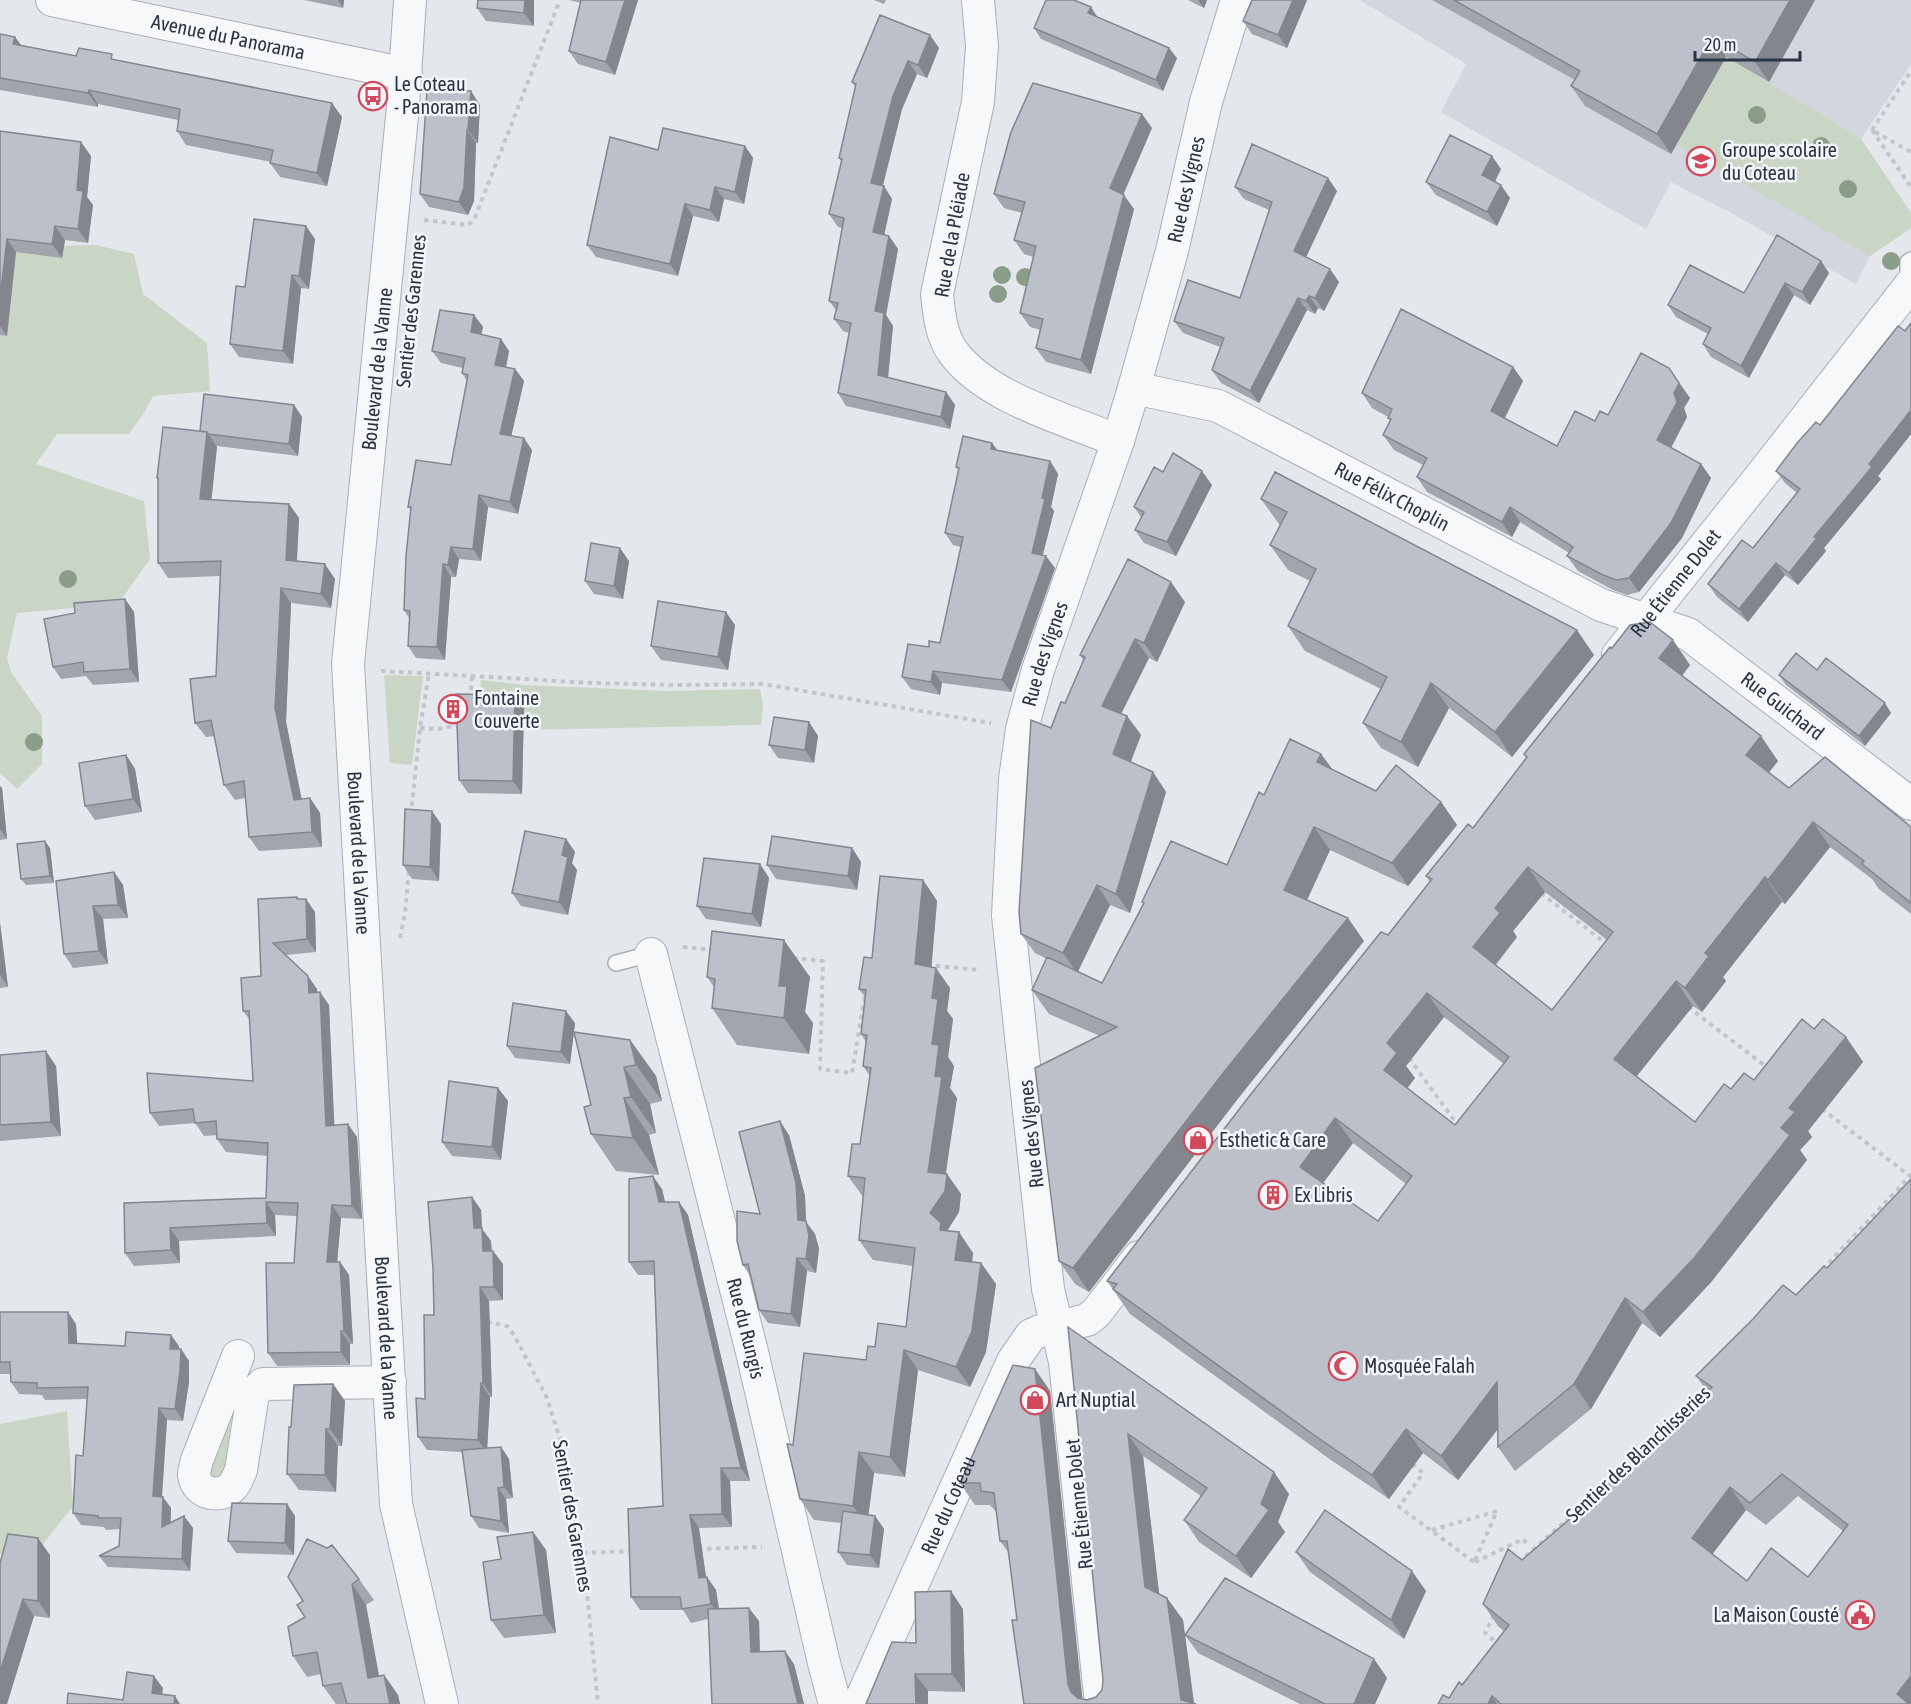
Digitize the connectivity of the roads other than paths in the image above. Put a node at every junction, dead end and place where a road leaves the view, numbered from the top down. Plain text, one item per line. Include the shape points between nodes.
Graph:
1 (52, 0) edge
2 (410, 0) edge
3 (978, 0) edge
4 (1237, 0) edge
5 (396, 72) junction
6 (1910, 276) edge
7 (1134, 388) junction
8 (1118, 441) junction
9 (1646, 620) junction
10 (1600, 676) edge
11 (1911, 804) edge
12 (664, 950) joint
13 (616, 963) dead end
14 (1160, 1230) edge
15 (1057, 1327) junction
16 (238, 1356) dead end
17 (390, 1382) junction
18 (442, 1704) edge
19 (835, 1704) edge
20 (859, 1704) edge
21 (1101, 1704) edge

1 - 5 street, Avenue du Panorama
2 - 5 street, Boulevard de la Vanne
3 - 8 street, Rue de la Pléiade via 982,46 978,102 937,294 940,320 951,350 972,373 1001,393
4 - 7 street, Rue des Vignes via 1206,102 1172,250
5 - 17 street, Boulevard de la Vanne via 348,664
6 - 9 street, Rue Étienne Dolet via 1761,477
7 - 8 street, Rue des Vignes
7 - 9 street, Rue Félix Choplin via 1218,406 1601,605
8 - 15 street, Rue des Vignes via 1038,670 1022,729 1015,779 1008,915 1048,1289
9 - 10 street, Rue Étienne Dolet
9 - 11 street, Rue Guichard via 1688,634
12 - 13 lane
12 - 19 street, Rue du Rungis via 752,1352
14 - 15 street via 1096,1312 1087,1320
15 - 20 street, Rue du Coteau via 1030,1335 1013,1361
15 - 21 street, Rue Étienne Dolet via 1065,1362
16 - 17 street via 197,1460 196,1484 205,1492 229,1490 236,1481 253,1394 263,1384
17 - 18 street, Boulevard de la Vanne via 396,1504

